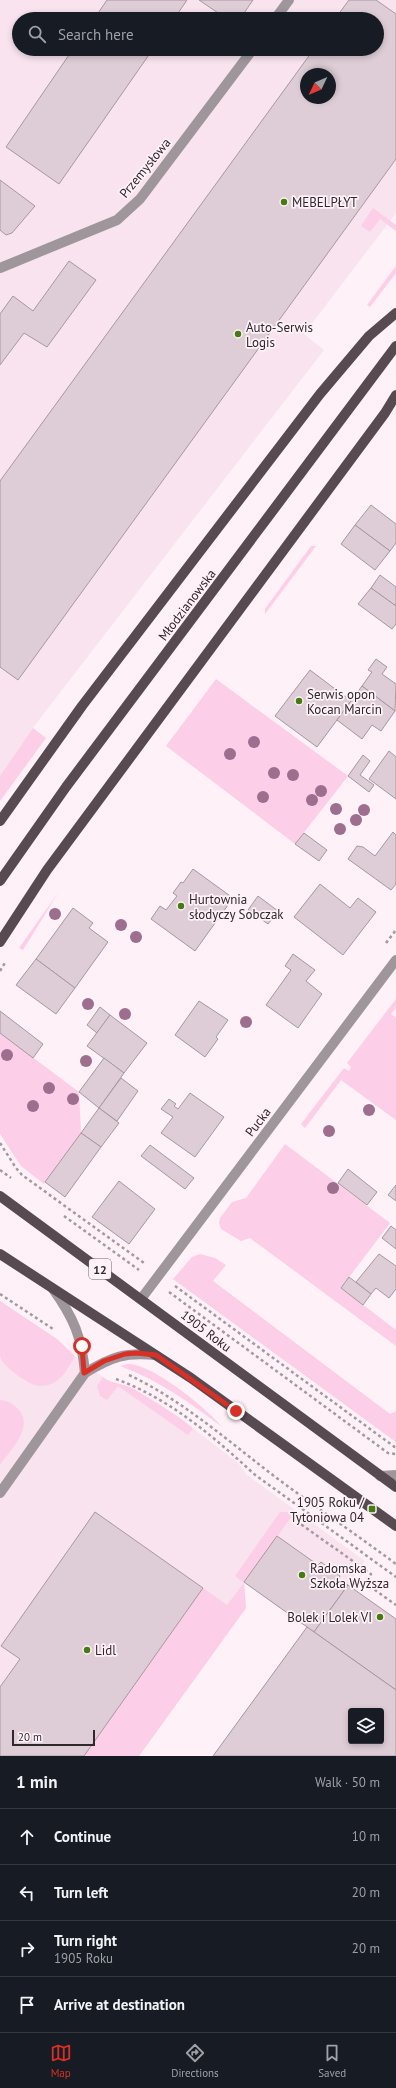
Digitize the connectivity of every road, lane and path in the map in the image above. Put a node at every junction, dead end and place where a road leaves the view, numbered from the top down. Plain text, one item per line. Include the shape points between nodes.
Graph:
1 (289, 0) edge
2 (280, 12) edge
3 (248, 56) edge
4 (0, 268) edge
5 (396, 313) edge
6 (396, 346) edge
7 (396, 396) edge
8 (396, 402) edge
9 (385, 413) junction
10 (0, 821) edge
11 (0, 881) edge
12 (0, 942) edge
13 (396, 960) edge
14 (0, 1143) edge
15 (0, 1170) edge
16 (16, 1182) dead end
17 (0, 1196) edge
18 (61, 1214) dead end
19 (0, 1254) edge
20 (157, 1278) junction
21 (53, 1289) junction
22 (0, 1294) edge
23 (141, 1299) junction
24 (59, 1332) dead end
25 (156, 1355) junction
26 (96, 1366) junction
27 (84, 1373) junction
28 (185, 1406) dead end
29 (396, 1448) edge
30 (396, 1454) edge
31 (396, 1475) edge
32 (380, 1476) junction
33 (396, 1488) edge
34 (0, 1493) edge
35 (310, 1515) junction
36 (396, 1526) edge
37 (396, 1564) edge
38 (396, 1577) edge
39 (396, 1605) edge

1 - 2 street
3 - 4 street, Przemysłowa via 140,199 127,212 111,222
5 - 10 main road via 369,336 320,394 82,706
6 - 11 main road, Młodzianowska via 62,792
7 - 9 main road
8 - 9 street
9 - 12 main road via 47,870
13 - 20 street, Pucka
14 - 20 path via 22,1174
15 - 16 path
17 - 23 main road, 1905 Roku / 12
18 - 20 path
19 - 21 main road
20 - 23 street, Pucka
20 - 29 path
20 - 30 path via 388,1453
21 - 25 main road
21 - 27 street via 78,1331
22 - 24 path
23 - 32 main road, 1905 Roku / 12
25 - 26 street via 125,1354
25 - 36 main road
26 - 27 street
26 - 35 path via 115,1379 137,1387 172,1407 235,1455 254,1474
27 - 34 street
28 - 37 path via 278,1479
31 - 32 street
32 - 33 main road, 1905 Roku / 12
35 - 38 path
35 - 39 path via 302,1525 371,1574 365,1583

